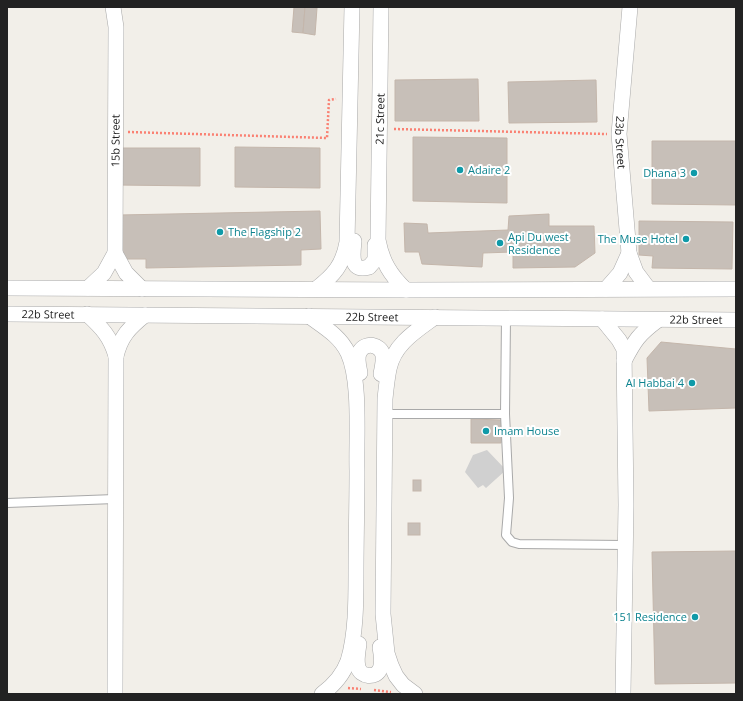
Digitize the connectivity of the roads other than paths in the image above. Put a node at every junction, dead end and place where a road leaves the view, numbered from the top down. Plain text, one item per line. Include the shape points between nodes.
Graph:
1 (112, 7) edge
2 (119, 7) edge
3 (352, 7) edge
4 (381, 7) edge
5 (630, 7) edge
6 (116, 27) junction
7 (348, 211) junction
8 (378, 230) junction
9 (115, 253) junction
10 (629, 253) junction
11 (7, 288) edge
12 (88, 288) junction
13 (648, 288) junction
14 (142, 289) junction
15 (316, 289) junction
16 (606, 289) junction
17 (736, 289) edge
18 (406, 290) junction
19 (7, 314) edge
20 (87, 314) junction
21 (145, 315) junction
22 (309, 316) junction
23 (435, 317) junction
24 (506, 318) junction
25 (602, 319) junction
26 (658, 320) junction
27 (736, 320) edge
28 (116, 356) junction
29 (624, 361) junction
30 (356, 401) junction
31 (385, 407) junction
32 (505, 414) junction
33 (115, 499) junction
34 (7, 503) edge
35 (625, 545) junction
36 (356, 613) junction
37 (383, 614) junction
38 (115, 694) edge
39 (322, 694) edge
40 (415, 694) edge
41 (623, 694) edge

1 - 6 street, 15b Street
2 - 6 street, 15b Street
3 - 7 street, 21c Street
4 - 8 street, 21c Street
5 - 10 street, 23b Street via 619,134
6 - 9 street, 15b Street
7 - 8 street, 21c Street via 354,230 352,259 357,266 365,268 373,264
7 - 15 street, 21c Street via 344,257 336,271
8 - 18 street, 21c Street via 380,249 387,268
9 - 12 street, 15b Street via 104,273
9 - 14 street, 15b Street via 126,273
10 - 13 street, 23b Street via 636,272
10 - 16 street, 23b Street via 620,273
11 - 12 street
12 - 14 street
13 - 16 street
13 - 17 street
14 - 15 street
15 - 18 street
16 - 18 street
19 - 20 street, 22b Street
20 - 21 street, 22b Street
20 - 28 street via 106,333 113,344
21 - 22 street, 22b Street
21 - 28 street via 124,334
22 - 23 street, 22b Street
22 - 30 street via 332,332 344,346 351,362
23 - 24 street, 22b Street
23 - 31 street via 412,334 393,356 389,368
24 - 25 street, 22b Street
24 - 32 lane
25 - 26 street, 22b Street
25 - 29 street via 624,349
26 - 27 street, 22b Street
26 - 29 street via 644,330
28 - 33 street
29 - 35 street
30 - 31 street via 361,386 358,355 360,350 368,345 377,347 383,355 379,387
30 - 36 street
31 - 32 lane
31 - 37 street
32 - 35 lane via 509,498 506,535 512,542
33 - 34 lane
33 - 38 street
35 - 41 street
36 - 37 street via 360,623 358,667 368,676 376,674 380,668 380,630
36 - 39 street via 344,671
37 - 40 street via 387,653 391,665 403,684

